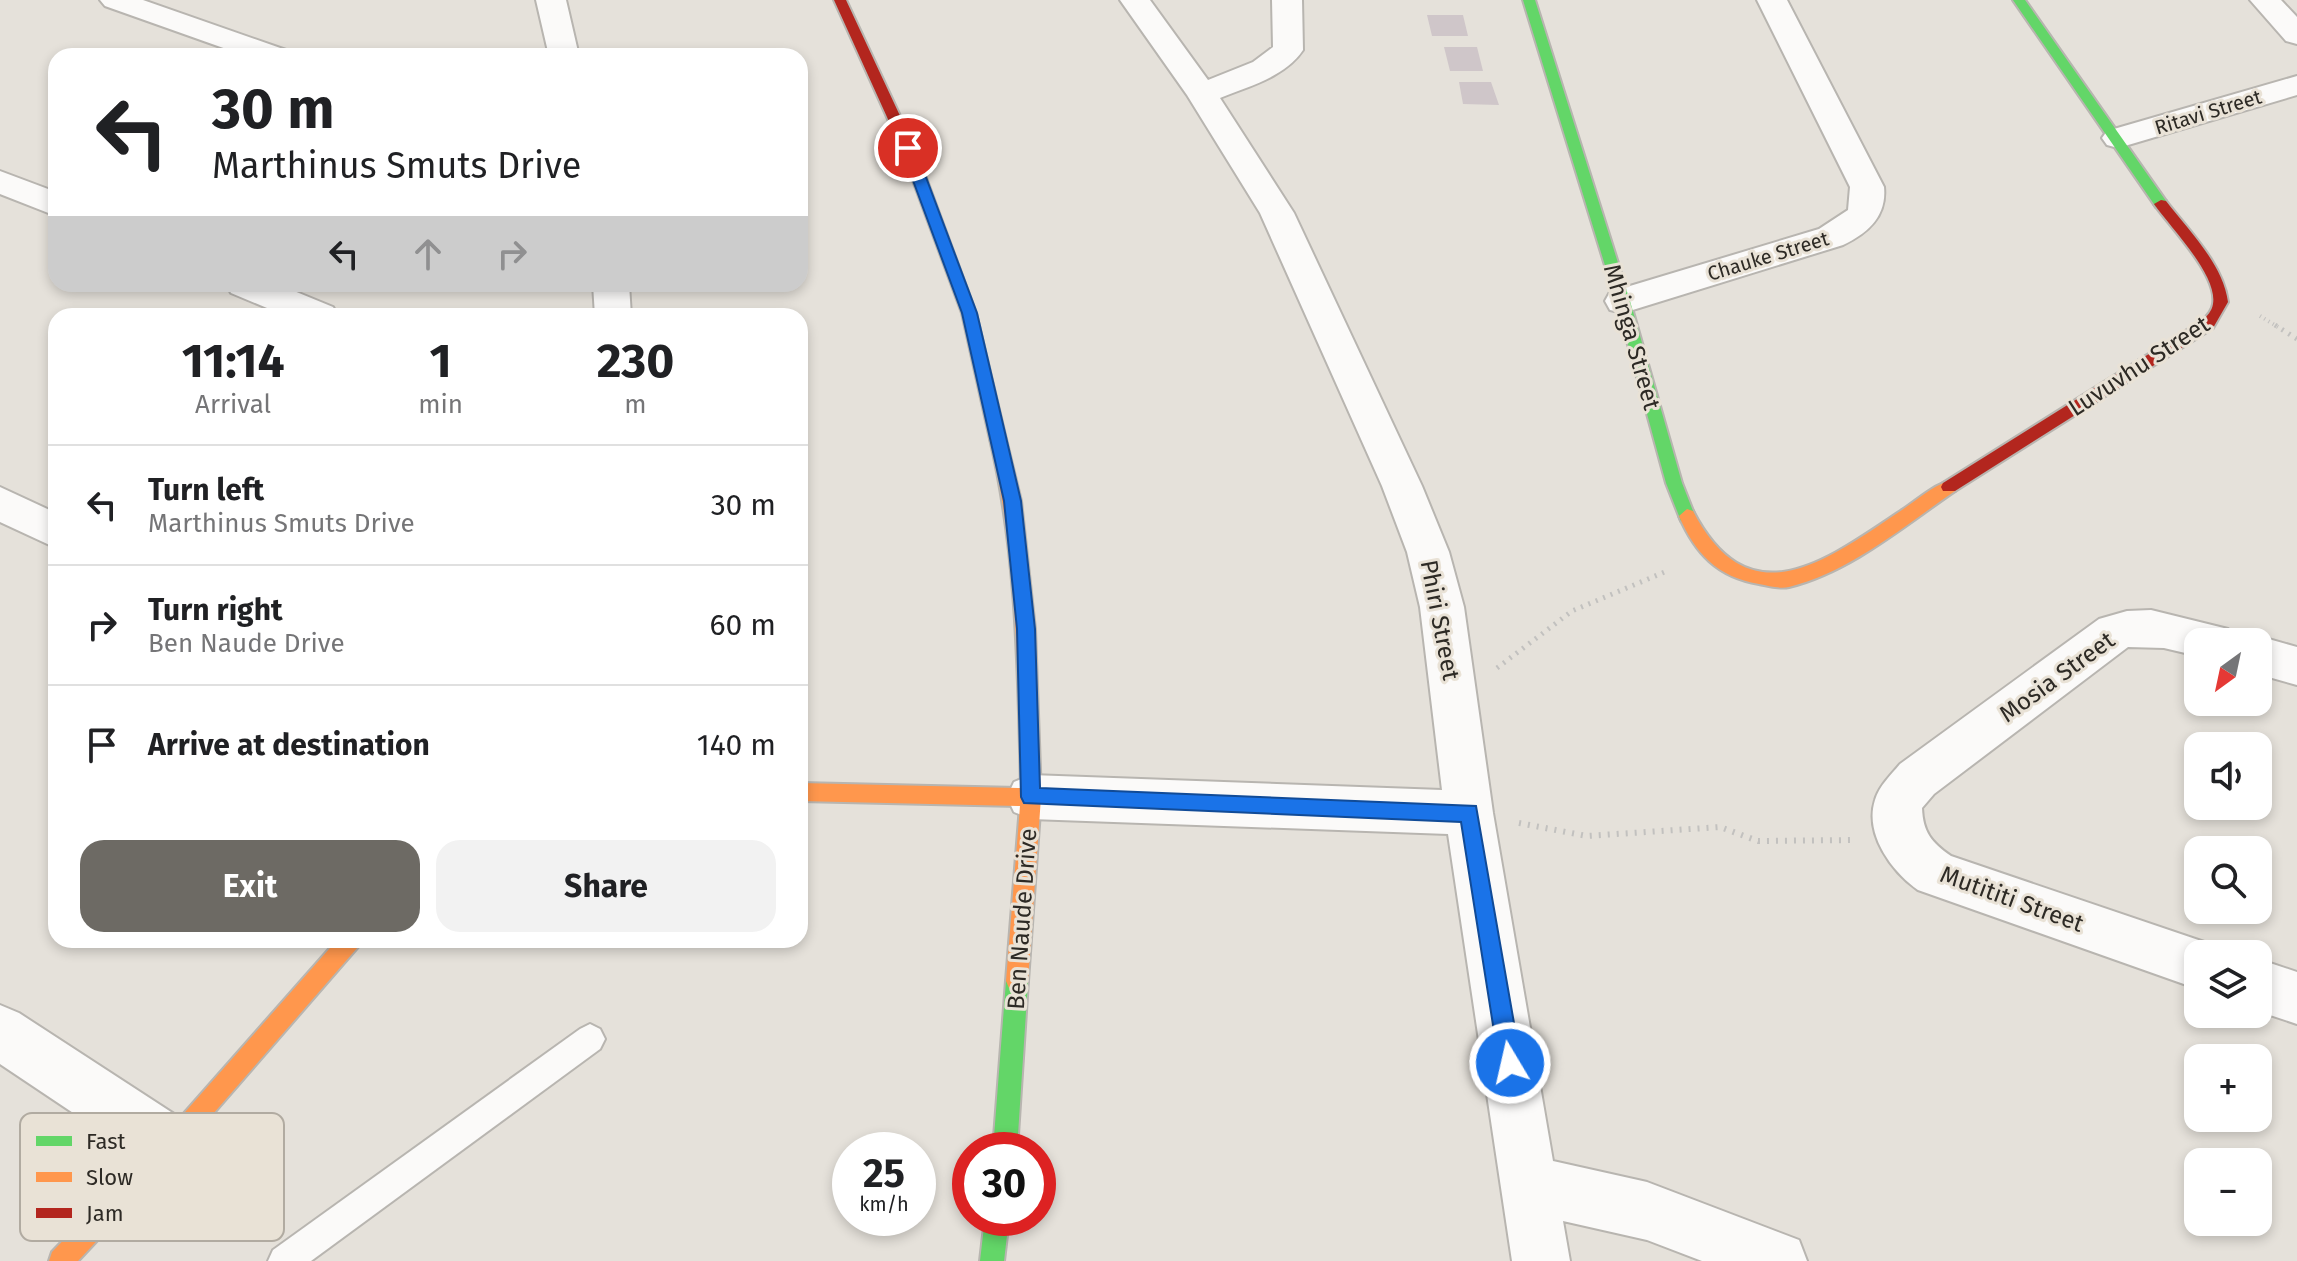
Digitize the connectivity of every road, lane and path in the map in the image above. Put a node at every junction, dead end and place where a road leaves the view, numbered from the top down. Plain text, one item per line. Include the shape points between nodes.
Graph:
1 (115, 0) edge
2 (551, 0) edge
3 (840, 0) edge
4 (1135, 0) edge
5 (1287, 0) edge
6 (1529, 0) edge
7 (1772, 0) edge
8 (2019, 0) edge
9 (2265, 0) edge
10 (2297, 35) edge
11 (252, 48) edge
12 (562, 48) edge
13 (2297, 85) edge
14 (1202, 94) junction
15 (2118, 138) junction
16 (0, 182) edge
17 (48, 202) edge
18 (263, 292) edge
19 (1623, 301) junction
20 (301, 308) edge
21 (0, 503) edge
22 (48, 528) edge
23 (1709, 556) junction
24 (2184, 635) edge
25 (2272, 659) edge
26 (2297, 666) edge
27 (1455, 705) junction
28 (808, 792) edge
29 (1031, 797) junction
30 (1469, 813) junction
31 (1902, 842) junction
32 (344, 948) edge
33 (2184, 959) edge
34 (2272, 990) edge
35 (2297, 998) edge
36 (0, 1032) edge
37 (590, 1039) dead end
38 (123, 1113) edge
39 (199, 1113) edge
40 (1006, 1132) edge
41 (1528, 1184) junction
42 (995, 1236) edge
43 (80, 1241) edge
44 (61, 1261) edge
45 (284, 1261) edge
46 (992, 1261) edge
47 (1541, 1261) edge
48 (1778, 1261) edge

1 - 11 street
2 - 12 street
3 - 29 street, Ben Naude Drive via 908,148 969,313 1013,501 1026,629
4 - 14 street, Phiri Street
5 - 14 street via 1288,50 1264,69
6 - 19 street, Mhinga Street
7 - 19 street, Chauke Street via 1867,187 1866,212 1831,237
8 - 15 street, Luvuvhu Street
9 - 10 street
13 - 15 street, Ritavi Street
14 - 27 street, Phiri Street via 1277,213 1402,486 1442,607
15 - 23 street, Luvuvhu Street via 2217,283 2224,300 2221,312 1820,568 1785,581 1760,580
16 - 17 street
18 - 20 street
19 - 23 street, Mhinga Street via 1674,483 1694,534
21 - 22 street
23 - 27 path via 1572,611
24 - 31 street, Mosia Street via 2154,627 2115,632 1917,779 1898,802
25 - 26 street
27 - 30 street, Phiri Street
28 - 29 street
29 - 30 street
29 - 40 street, Ben Naude Drive
30 - 31 path via 1587,836 1720,827 1758,841
30 - 41 street, Phiri Street
31 - 33 street, Mutititi Street via 1915,860 1936,874
32 - 39 street
34 - 35 street
36 - 38 street
37 - 45 lane
41 - 47 street, Phiri Street
41 - 48 street via 1647,1211
42 - 46 street
43 - 44 street

